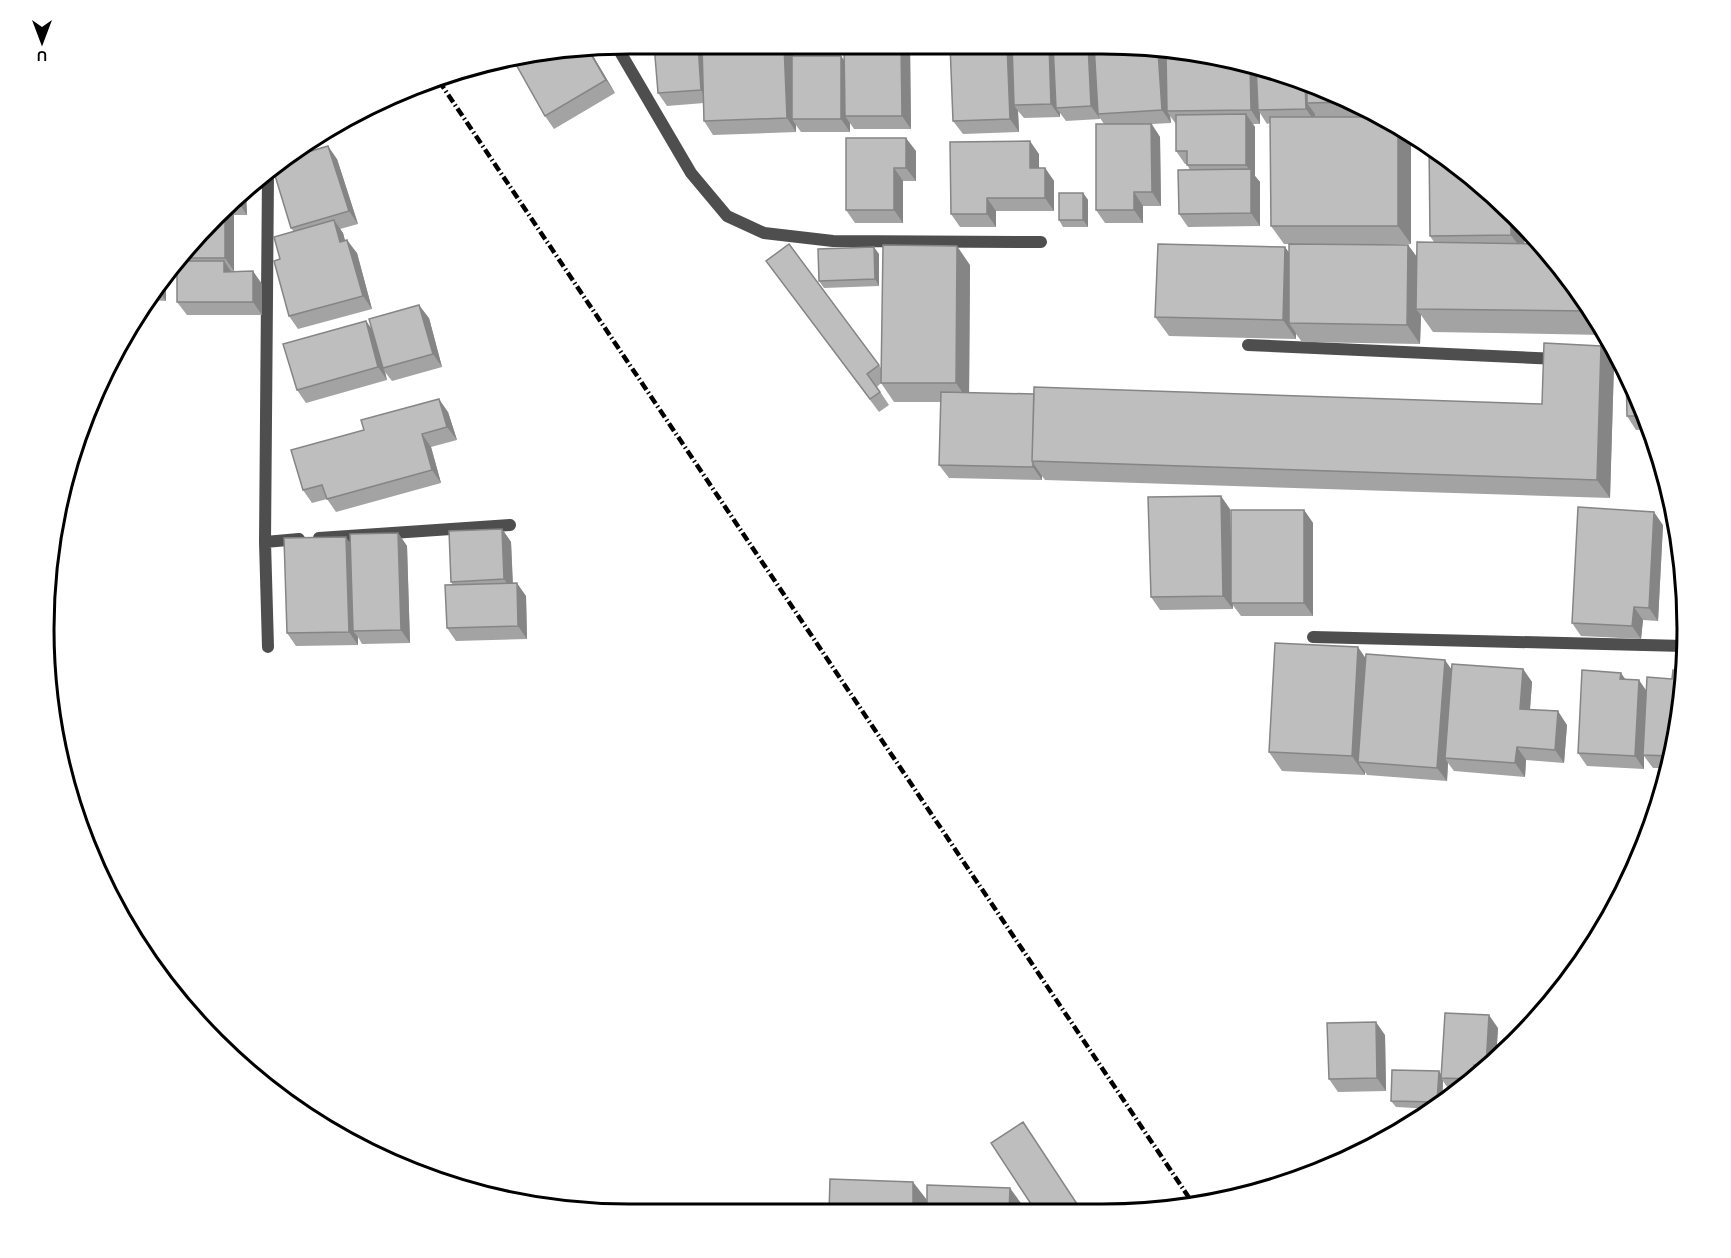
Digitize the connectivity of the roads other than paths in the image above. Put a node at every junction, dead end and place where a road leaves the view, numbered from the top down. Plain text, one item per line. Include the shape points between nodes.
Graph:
1 (621, 54) edge
2 (268, 182) edge
3 (1041, 242) dead end
4 (1248, 345) edge
5 (1611, 361) edge
6 (510, 525) dead end
7 (265, 542) junction
8 (1313, 638) dead end
9 (1677, 646) edge
10 (268, 647) dead end

1 - 3 street via 691,172 727,216 764,233 833,241
2 - 7 street
4 - 5 street
6 - 7 street
7 - 10 street
8 - 9 street

